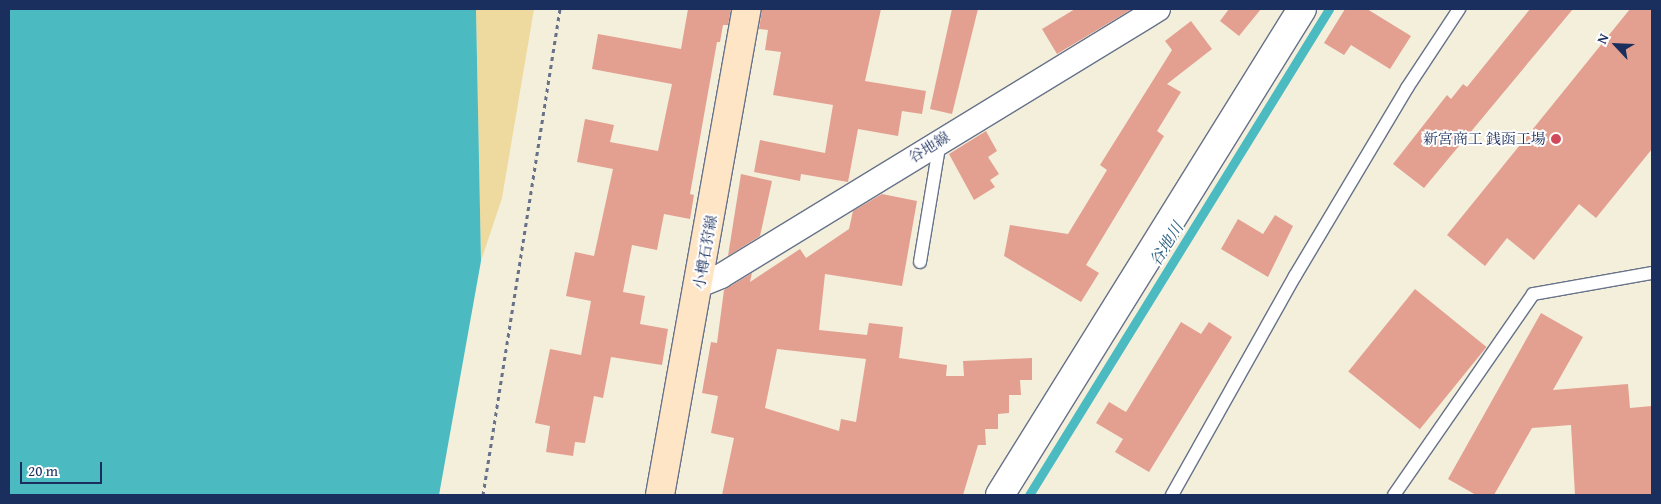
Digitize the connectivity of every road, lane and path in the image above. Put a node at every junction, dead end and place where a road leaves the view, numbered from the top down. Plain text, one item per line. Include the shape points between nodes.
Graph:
1 (560, 9) edge
2 (747, 9) edge
3 (1158, 9) edge
4 (1302, 9) edge
5 (1459, 9) edge
6 (1132, 15) edge
7 (940, 140) junction
8 (920, 262) dead end
9 (1652, 273) edge
10 (699, 285) junction
11 (483, 495) edge
12 (660, 495) edge
13 (1000, 495) edge
14 (1172, 495) edge
15 (1394, 495) edge

1 - 11 path
2 - 10 main road, 小樽石狩線
3 - 6 street, 谷地線
4 - 13 street
5 - 14 lane via 1407,88 1295,276
6 - 7 street, 谷地線
7 - 8 lane
7 - 10 street, 谷地線 via 721,276
9 - 15 lane via 1533,294
10 - 12 main road, 小樽石狩線

